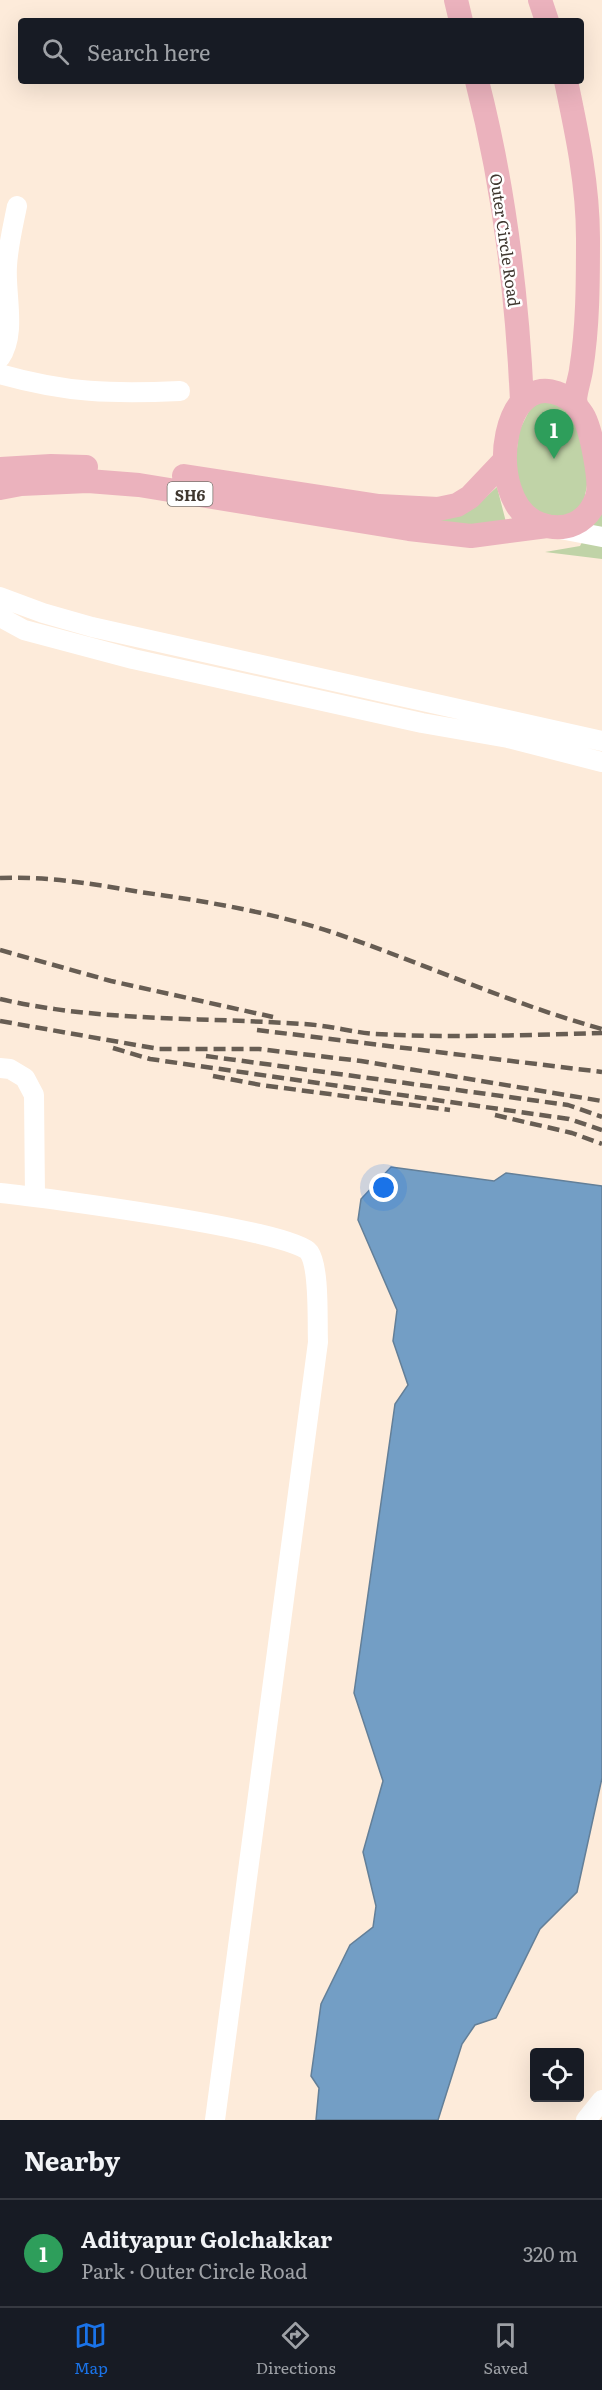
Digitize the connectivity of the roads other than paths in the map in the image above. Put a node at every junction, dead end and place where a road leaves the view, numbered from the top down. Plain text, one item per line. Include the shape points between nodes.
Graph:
1 (456, 0) edge
2 (540, 0) edge
3 (460, 18) edge
4 (546, 18) edge
5 (478, 84) edge
6 (567, 84) edge
7 (17, 206) dead end
8 (595, 229) edge
9 (0, 358) edge
10 (0, 374) edge
11 (180, 391) dead end
12 (522, 401) junction
13 (576, 405) junction
14 (596, 436) edge
15 (505, 460) junction
16 (0, 469) edge
17 (0, 488) edge
18 (600, 496) edge
19 (550, 527) junction
20 (602, 537) edge
21 (0, 597) edge
22 (0, 617) edge
23 (602, 741) edge
24 (602, 762) edge
25 (0, 1068) edge
26 (0, 1193) edge
27 (35, 1197) junction
28 (602, 2100) edge
29 (215, 2120) edge
30 (586, 2120) edge

1 - 3 main road
2 - 4 main road
5 - 12 main road, Outer Circle Road via 503,206
6 - 8 main road
7 - 9 street via 7,269 9,329
8 - 13 main road
10 - 11 street via 78,392
12 - 13 main road via 533,393 546,392 568,398
12 - 15 main road via 509,422
13 - 14 main road, SH6
14 - 18 main road, SH6
15 - 16 main road, SH6 via 470,497 457,506 438,509 379,506 165,474 51,466
15 - 19 main road via 508,484 516,503 532,521
17 - 19 main road, SH6 via 88,480 139,485 471,536
18 - 19 main road, SH6 via 592,510 573,526
19 - 20 street
21 - 23 street via 92,627
22 - 24 street via 24,630 133,659 422,723 508,738
25 - 27 street via 25,1078 34,1095
26 - 27 street
27 - 29 street via 288,1239 309,1252 314,1265 318,1342
28 - 30 street

